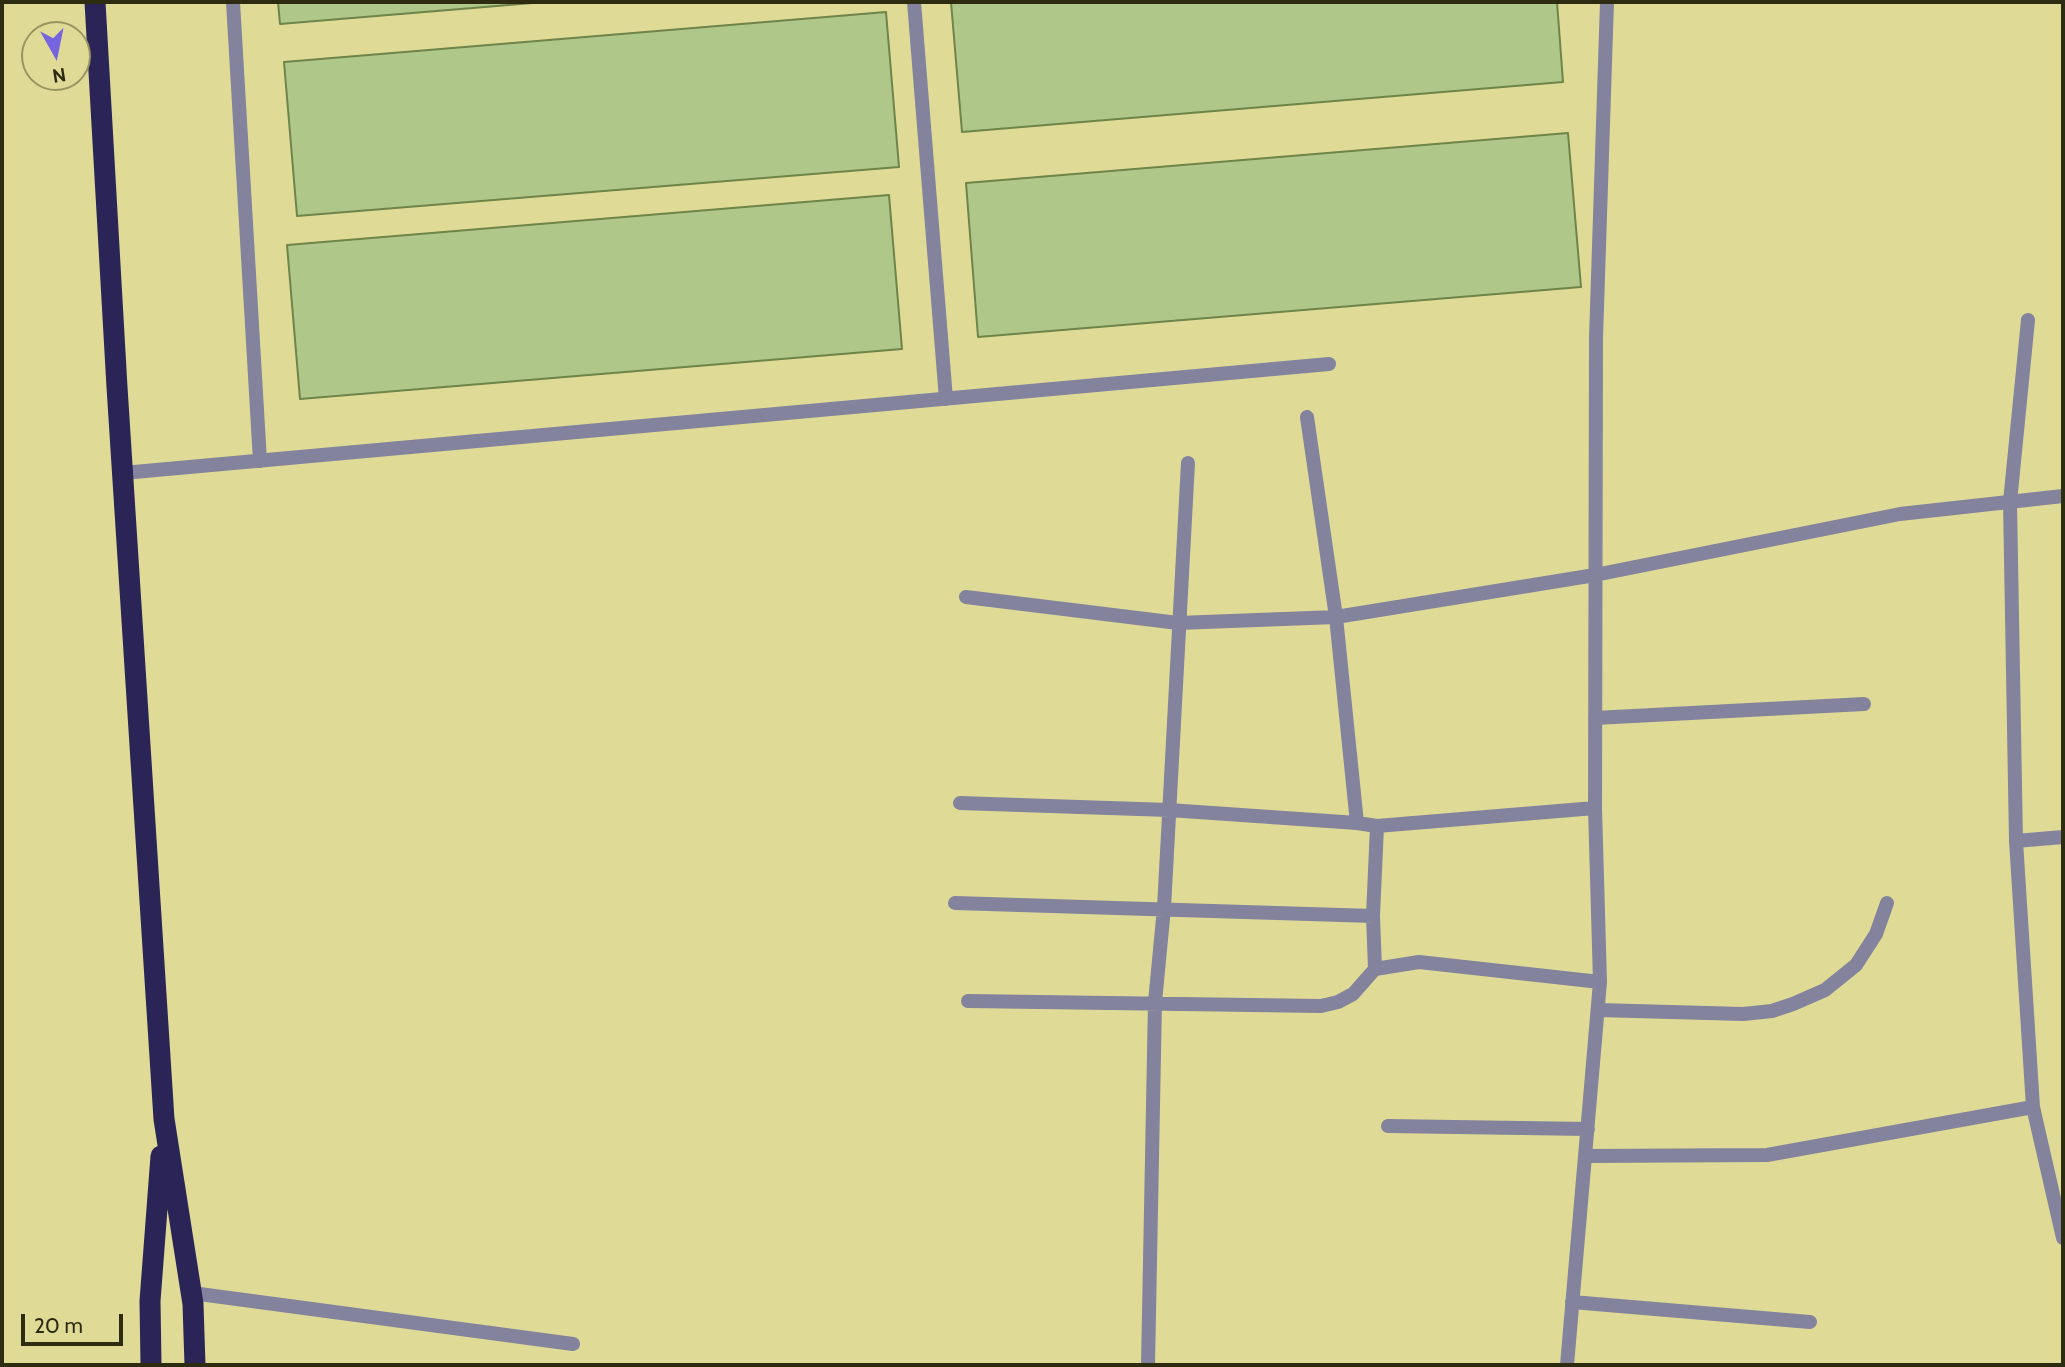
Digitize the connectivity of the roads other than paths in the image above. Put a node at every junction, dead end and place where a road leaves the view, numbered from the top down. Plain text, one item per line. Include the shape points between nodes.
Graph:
1 (95, 2) edge
2 (233, 2) edge
3 (914, 2) edge
4 (1607, 2) edge
5 (2028, 320) dead end
6 (1329, 364) dead end
7 (946, 399) junction
8 (1307, 417) dead end
9 (260, 461) junction
10 (1188, 463) dead end
11 (123, 473) junction
12 (2063, 496) edge
13 (2010, 502) junction
14 (1595, 575) junction
15 (965, 597) dead end
16 (1336, 617) junction
17 (1178, 623) junction
18 (1864, 704) dead end
19 (1595, 718) junction
20 (960, 803) dead end
21 (1595, 808) junction
22 (1169, 810) junction
23 (1357, 823) junction
24 (1377, 826) junction
25 (2063, 837) edge
26 (2015, 841) junction
27 (955, 903) dead end
28 (1887, 903) dead end
29 (1164, 908) junction
30 (1373, 916) junction
31 (1375, 969) junction
32 (1600, 982) junction
33 (968, 1001) dead end
34 (1155, 1002) junction
35 (1598, 1010) junction
36 (2033, 1107) junction
37 (164, 1119) junction
38 (1388, 1126) dead end
39 (1588, 1129) junction
40 (1586, 1156) junction
41 (2063, 1238) edge
42 (191, 1293) junction
43 (1572, 1302) junction
44 (1810, 1322) dead end
45 (573, 1344) dead end
46 (150, 1365) edge
47 (195, 1365) edge
48 (1148, 1365) edge
49 (1567, 1365) edge

1 - 11 highway
2 - 9 street
3 - 7 street
4 - 14 street via 1596,338
5 - 13 street
6 - 7 street
7 - 9 street
8 - 16 street
9 - 11 street
10 - 17 street
11 - 37 highway
12 - 13 street
13 - 14 street via 1900,513
13 - 26 street
14 - 16 street
14 - 19 street
15 - 17 street
16 - 17 street
16 - 23 street
17 - 22 street
18 - 19 street
19 - 21 street
20 - 22 street
21 - 24 street
21 - 32 street
22 - 23 street
22 - 29 street
23 - 24 street
24 - 30 street
25 - 26 street
26 - 36 street
27 - 29 street
28 - 35 street via 1876,934 1856,965 1825,990 1793,1004 1742,1014
29 - 30 street
29 - 34 street
30 - 31 street
31 - 32 street via 1419,962
31 - 34 street via 1353,994 1321,1006
32 - 35 street
33 - 34 street
34 - 48 street
35 - 39 street
36 - 40 street via 1767,1155
36 - 41 street
37 - 42 highway
37 - 46 highway via 150,1301
38 - 39 street
39 - 40 street
40 - 43 street
42 - 45 street
42 - 47 highway
43 - 44 street
43 - 49 street

